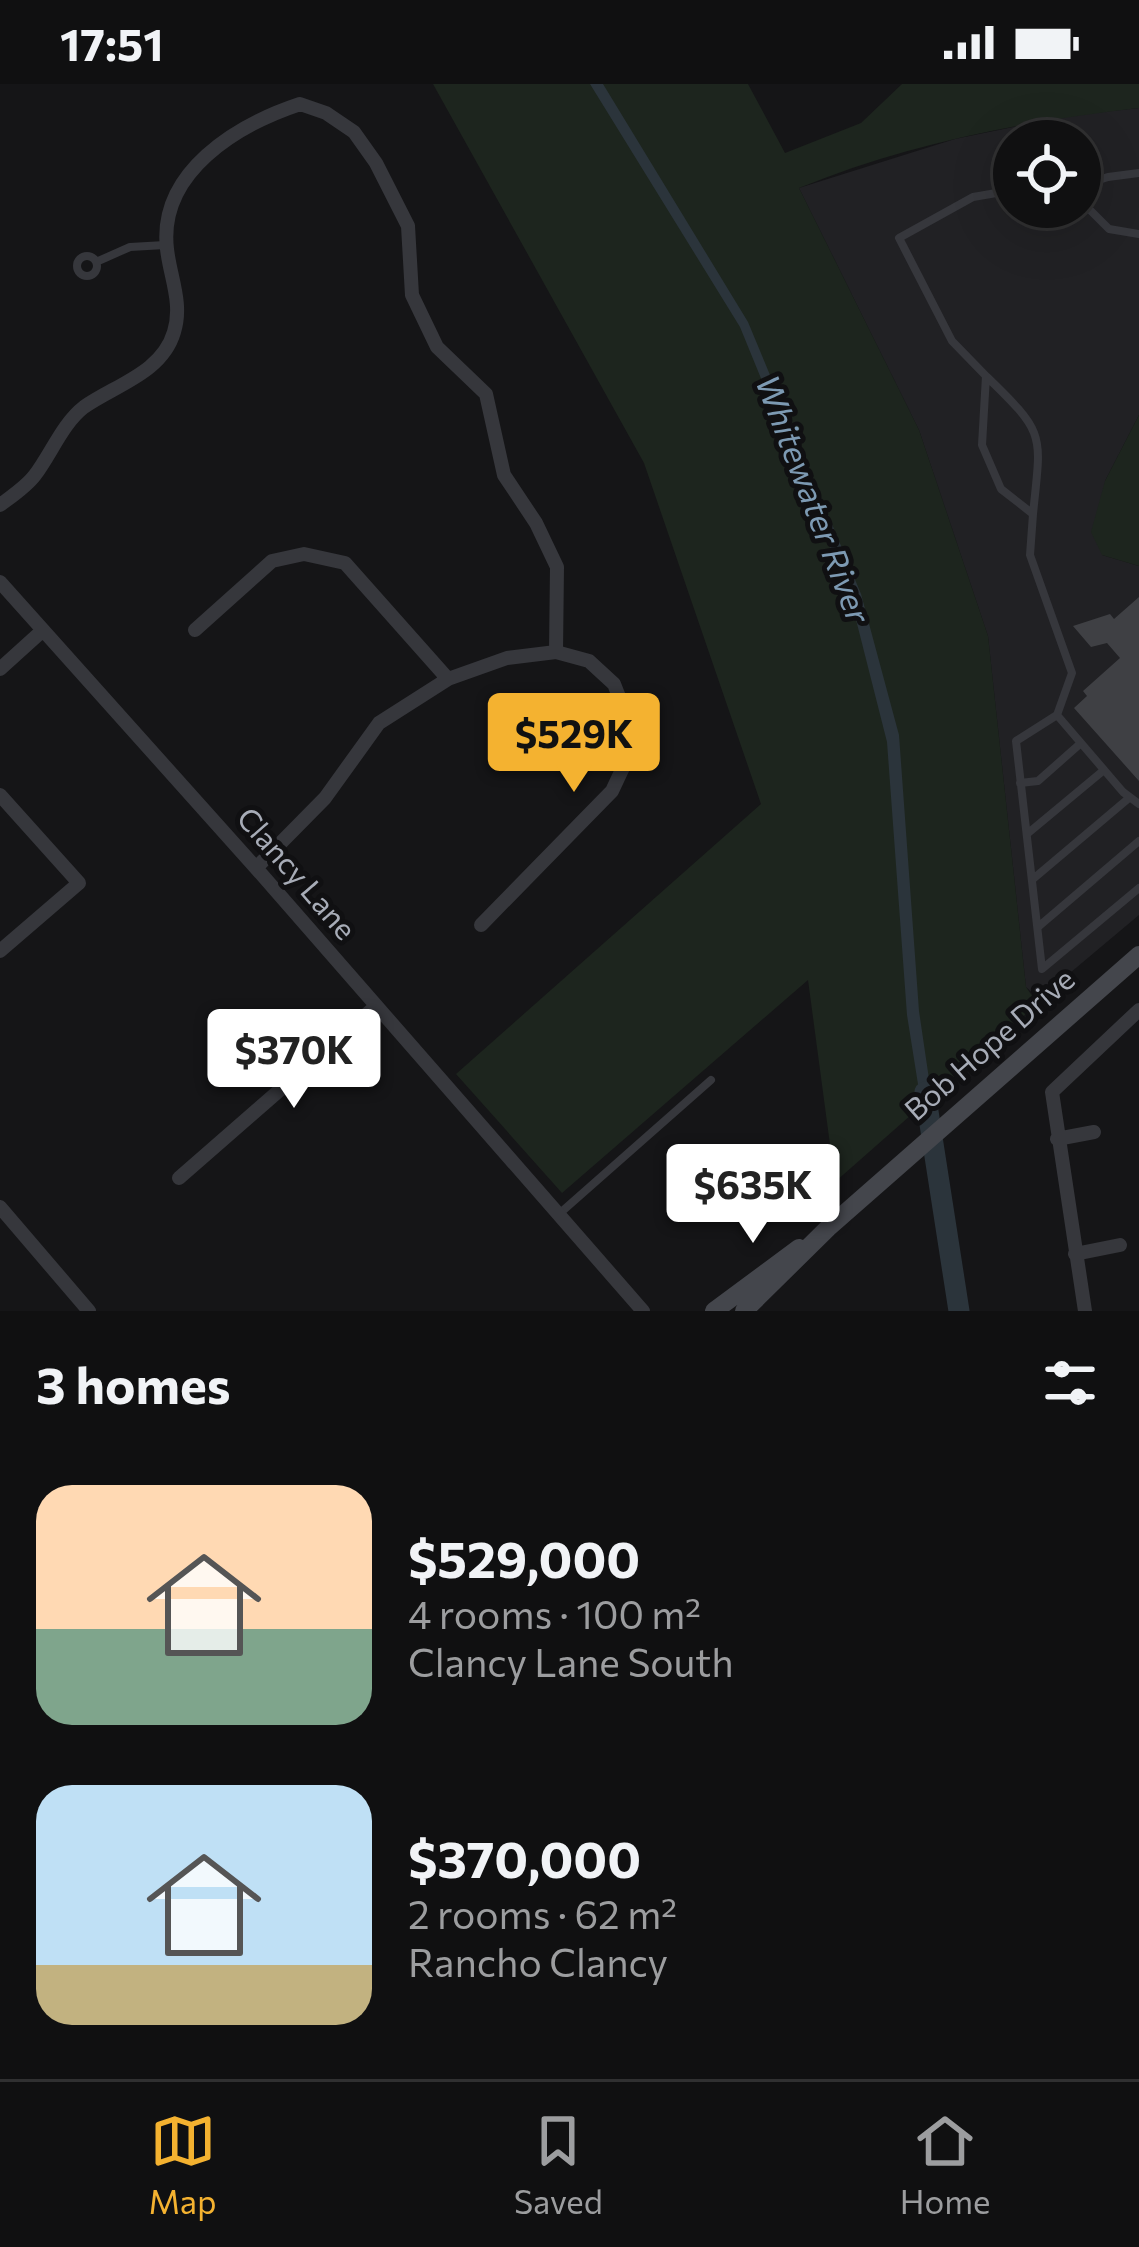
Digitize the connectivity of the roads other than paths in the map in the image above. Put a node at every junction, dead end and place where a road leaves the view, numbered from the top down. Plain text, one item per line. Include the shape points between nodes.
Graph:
1 (1139, 173) edge
2 (1101, 179) edge
3 (993, 194) edge
4 (1101, 222) edge
5 (1139, 234) edge
6 (166, 245) junction
7 (96, 262) dead end
8 (986, 376) junction
9 (0, 505) edge
10 (1033, 514) junction
11 (0, 582) edge
12 (195, 630) dead end
13 (42, 631) junction
14 (556, 652) junction
15 (0, 669) edge
16 (448, 680) junction
17 (1057, 715) junction
18 (1081, 743) junction
19 (1104, 770) junction
20 (1020, 783) junction
21 (0, 795) edge
22 (1129, 798) junction
23 (1139, 804) edge
24 (1026, 834) junction
25 (1139, 841) edge
26 (256, 868) junction
27 (1032, 880) junction
28 (1139, 888) edge
29 (481, 925) dead end
30 (1037, 928) junction
31 (0, 951) edge
32 (1139, 955) edge
33 (376, 1007) junction
34 (1139, 1010) edge
35 (712, 1080) dead end
36 (1094, 1132) dead end
37 (1058, 1139) junction
38 (179, 1178) dead end
39 (0, 1207) edge
40 (558, 1215) junction
41 (828, 1228) junction
42 (1120, 1245) dead end
43 (1075, 1254) junction
44 (84, 1305) edge
45 (65, 1311) edge
46 (643, 1311) edge
47 (714, 1311) edge
48 (744, 1311) edge
49 (1085, 1311) edge

1 - 2 lane
3 - 8 lane via 899,238 952,341
4 - 5 lane
6 - 7 lane
6 - 9 street via 177,294 174,332 160,358 80,410 32,478
6 - 14 street via 177,190 232,132 300,104 354,132 408,226 412,296 437,346 485,394 504,475 557,567
8 - 10 lane via 982,445 1001,489
8 - 10 lane via 1040,440
10 - 17 lane via 1030,555 1072,673
11 - 13 street, Clancy Lane
12 - 16 street via 272,561 304,554 345,563
13 - 15 street
13 - 26 street, Clancy Lane
14 - 16 street via 507,658
14 - 29 street via 589,661 614,684 627,717 628,757 612,791
16 - 26 street via 379,723 325,798
17 - 18 lane
17 - 20 lane via 1016,741
18 - 19 lane
18 - 20 lane via 1037,781
19 - 22 lane
19 - 24 lane
20 - 24 lane
21 - 31 street via 79,883
22 - 23 lane
22 - 27 lane
24 - 27 lane
25 - 30 lane
26 - 33 street, Clancy Lane
27 - 30 lane
28 - 30 lane via 1042,969
32 - 41 main road, Bob Hope Drive
33 - 38 street
33 - 40 street, Clancy Lane
34 - 37 street via 1052,1092
35 - 40 lane
36 - 37 street
37 - 43 street
39 - 44 street
40 - 46 street, Clancy Lane
41 - 47 main road
41 - 48 main road
42 - 43 street
43 - 49 street
44 - 45 street

